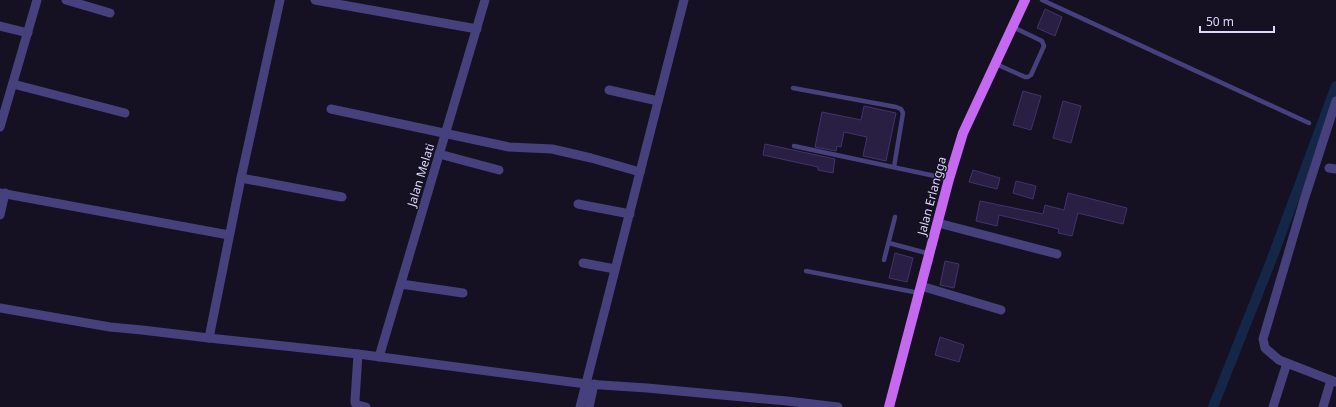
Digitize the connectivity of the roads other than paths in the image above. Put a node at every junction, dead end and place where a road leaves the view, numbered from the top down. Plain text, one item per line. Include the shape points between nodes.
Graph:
1 (38, 0) edge
2 (66, 0) edge
3 (280, 0) edge
4 (315, 0) edge
5 (485, 0) edge
6 (684, 0) edge
7 (1024, 0) edge
8 (1042, 0) edge
9 (110, 13) dead end
10 (0, 26) edge
11 (1012, 27) junction
12 (477, 29) junction
13 (28, 34) junction
14 (994, 63) junction
15 (13, 84) junction
16 (793, 88) dead end
17 (609, 90) dead end
18 (0, 93) edge
19 (9, 96) junction
20 (658, 101) junction
21 (1336, 101) edge
22 (331, 110) dead end
23 (125, 113) dead end
24 (1309, 123) dead end
25 (0, 127) edge
26 (446, 133) junction
27 (794, 146) dead end
28 (439, 154) junction
29 (894, 167) junction
30 (499, 170) dead end
31 (640, 172) junction
32 (241, 178) junction
33 (949, 179) junction
34 (2, 193) edge
35 (342, 197) dead end
36 (578, 204) dead end
37 (630, 214) junction
38 (0, 215) edge
39 (895, 216) dead end
40 (938, 222) junction
41 (229, 235) junction
42 (889, 243) junction
43 (930, 254) junction
44 (1057, 254) dead end
45 (884, 260) dead end
46 (583, 263) dead end
47 (615, 269) junction
48 (806, 271) dead end
49 (401, 284) junction
50 (920, 290) junction
51 (463, 293) dead end
52 (0, 308) edge
53 (1001, 310) dead end
54 (208, 338) junction
55 (358, 354) junction
56 (379, 357) junction
57 (1287, 363) junction
58 (1334, 381) edge
59 (590, 384) junction
60 (362, 407) edge
61 (366, 407) edge
62 (580, 407) edge
63 (589, 407) edge
64 (838, 407) edge
65 (889, 407) edge
66 (1273, 407) edge
67 (1323, 407) edge

1 - 13 street
2 - 9 street
3 - 32 street
4 - 12 street
5 - 12 street, Jalan Melati
6 - 20 street
7 - 11 main road, Jalan Erlangga
8 - 24 lane
10 - 13 street
11 - 14 main road, Jalan Erlangga
11 - 14 lane via 1043,43 1032,75 1025,77
12 - 26 street, Jalan Melati
13 - 15 street
14 - 33 main road, Jalan Erlangga via 963,133
15 - 19 street
15 - 23 street
16 - 29 lane via 901,109 903,113
17 - 20 street
18 - 19 street
19 - 25 street
20 - 31 street
21 - 57 street via 1263,339 1265,348 1279,360
22 - 26 street
26 - 28 street, Jalan Melati
26 - 31 street via 509,147 552,149
27 - 29 lane
28 - 30 street
28 - 49 street, Jalan Melati
29 - 33 lane
31 - 37 street
32 - 35 street
32 - 41 street
33 - 40 main road, Jalan Erlangga
34 - 38 street
34 - 41 street
36 - 37 street
37 - 47 street
39 - 42 lane
40 - 43 main road, Jalan Erlangga
40 - 44 street
41 - 54 street
42 - 43 lane
42 - 45 lane
43 - 50 main road, Jalan Erlangga
46 - 47 street
47 - 59 street
48 - 50 lane
49 - 51 street
49 - 56 street, Jalan Melati
50 - 53 street
50 - 65 main road, Jalan Erlangga
52 - 54 street via 110,327
54 - 55 street
55 - 56 street
55 - 60 street via 355,403
56 - 59 street
57 - 58 street
57 - 66 street
58 - 67 street
59 - 62 street
59 - 63 street
59 - 64 street
60 - 61 street

